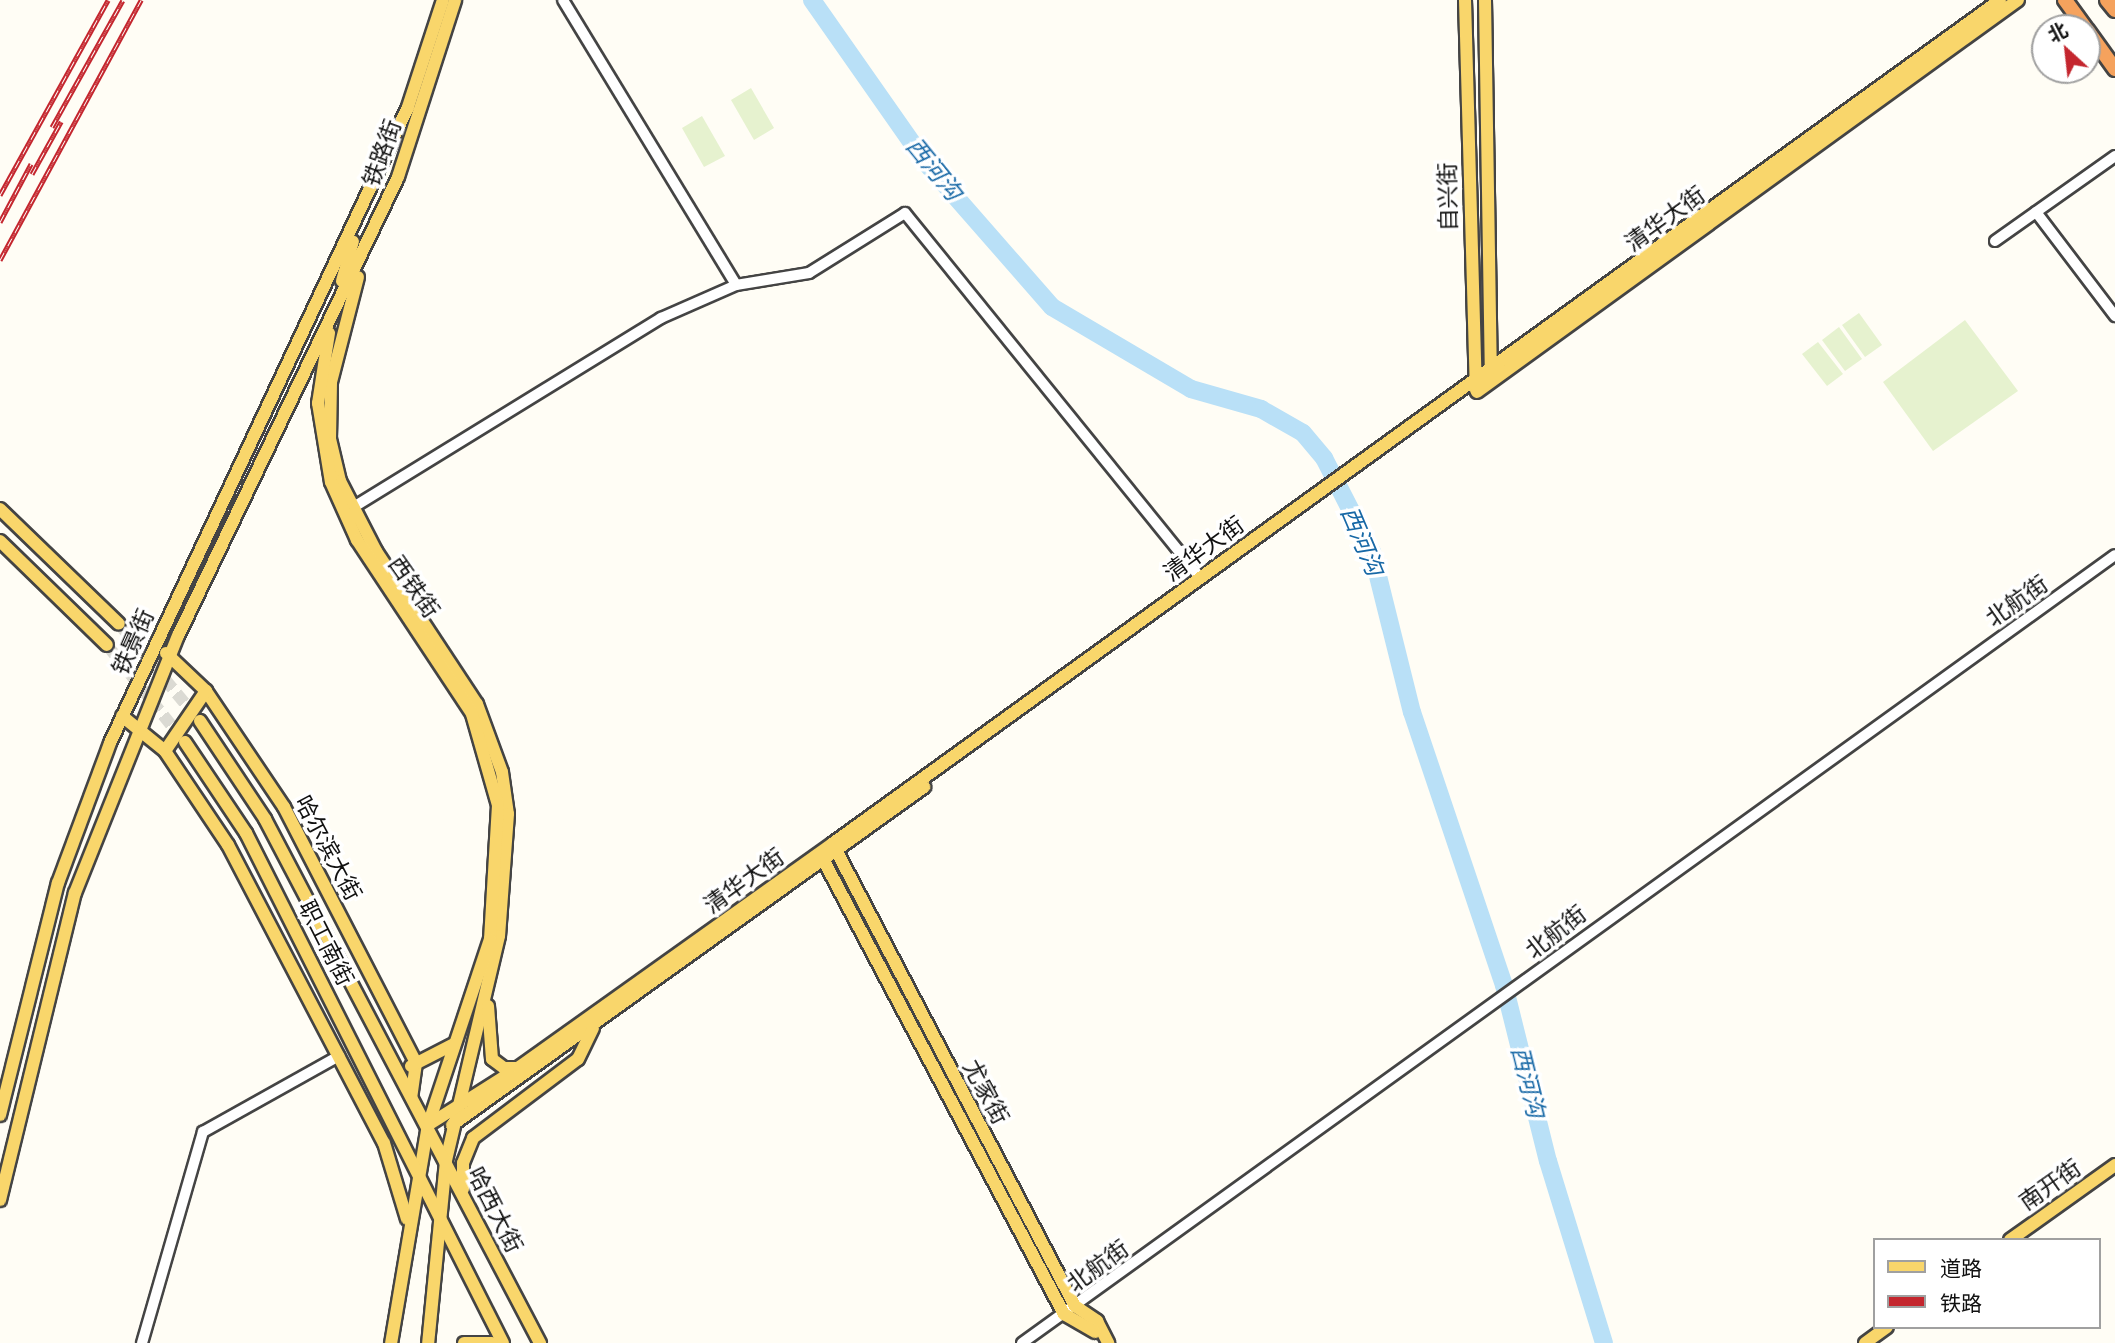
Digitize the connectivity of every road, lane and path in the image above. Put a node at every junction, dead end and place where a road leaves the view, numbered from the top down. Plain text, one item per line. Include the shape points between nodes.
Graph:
1 (443, 0) edge
2 (455, 0) edge
3 (562, 0) edge
4 (1465, 0) edge
5 (1485, 0) edge
6 (2000, 0) edge
7 (2018, 0) edge
8 (2108, 0) edge
9 (2115, 10) edge
10 (2101, 50) edge
11 (2115, 69) edge
12 (2115, 156) edge
13 (362, 208) junction
14 (2036, 212) junction
15 (374, 228) junction
16 (1995, 241) dead end
17 (736, 285) junction
18 (333, 314) junction
19 (2115, 316) edge
20 (1490, 377) junction
21 (1474, 388) junction
22 (352, 508) junction
23 (0, 509) edge
24 (1263, 537) junction
25 (0, 541) edge
26 (2115, 555) edge
27 (1200, 577) junction
28 (119, 624) tunnel mouth
29 (155, 642) junction
30 (107, 645) tunnel mouth
31 (169, 656) junction
32 (206, 691) junction
33 (122, 716) junction
34 (200, 721) tunnel mouth
35 (139, 730) junction
36 (185, 742) tunnel mouth
37 (165, 751) junction
38 (837, 852) junction
39 (824, 861) junction
40 (485, 984) junction
41 (596, 1024) junction
42 (454, 1044) junction
43 (339, 1056) junction
44 (416, 1063) junction
45 (518, 1068) junction
46 (399, 1072) junction
47 (411, 1097) junction
48 (454, 1111) junction
49 (0, 1115) edge
50 (428, 1125) junction
51 (452, 1125) junction
52 (446, 1161) junction
53 (2115, 1165) edge
54 (420, 1169) junction
55 (466, 1199) junction
56 (0, 1200) edge
57 (441, 1218) junction
58 (407, 1221) junction
59 (2013, 1238) edge
60 (1069, 1310) junction
61 (1884, 1329) edge
62 (142, 1343) edge
63 (391, 1343) edge
64 (428, 1343) edge
65 (464, 1343) edge
66 (492, 1343) edge
67 (503, 1343) edge
68 (540, 1343) edge
69 (1022, 1343) edge
70 (1101, 1343) edge
71 (1108, 1343) edge
72 (1865, 1343) edge

1 - 13 main road, 铁路街 via 408,107
2 - 15 main road, 铁路街 via 398,177
3 - 17 street
4 - 21 main road, 自兴街
5 - 20 main road, 自兴街
6 - 20 main road, 清华大街
7 - 20 main road, 清华大街
8 - 9 highway
10 - 11 highway
12 - 14 street
13 - 18 main road, 西铁街
13 - 29 main road, 铁景街
14 - 16 street
14 - 19 street
15 - 18 main road, 铁路街
15 - 22 main road, 西铁街 via 346,312 330,400 330,439
17 - 22 street via 661,318
17 - 27 street via 809,273 905,212
18 - 31 main road, 铁景街
18 - 40 main road, 西铁街 via 318,403 331,482 356,540 464,700 494,784 498,878
20 - 21 main road, 清华大街
21 - 24 main road, 清华大街
22 - 40 main road, 西铁街 via 468,688 502,772 508,870
23 - 28 main road
24 - 27 main road, 清华大街
24 - 38 main road, 清华大街
25 - 30 main road
26 - 60 street, 北航街
27 - 45 main road, 清华大街
29 - 31 main road, 哈尔滨大街
29 - 33 main road, 铁景街
31 - 32 main road, 哈尔滨大街
31 - 35 main road, 铁景街
32 - 37 main road
32 - 44 main road, 哈尔滨大街 via 284,807
33 - 35 main road
33 - 49 main road, 铁景街 via 58,883
34 - 46 main road, 职工南街 via 265,820
35 - 37 main road
35 - 56 main road, 铁景街 via 75,893
36 - 54 main road, 职工南街 via 246,833
37 - 43 main road via 228,845
38 - 39 main road, 清华大街
38 - 60 main road, 尤家街
39 - 41 main road, 清华大街
39 - 60 main road, 尤家街
40 - 42 main road
40 - 45 main road via 492,1059 504,1068
40 - 48 main road
41 - 51 main road, 清华大街
41 - 55 main road via 578,1059 473,1138 462,1169
42 - 44 main road
42 - 50 main road
43 - 58 main road via 384,1143
43 - 62 street via 203,1132
44 - 46 main road
44 - 47 main road
45 - 48 main road, 清华大街
46 - 47 main road, 职工南街
47 - 50 main road, 哈西大街
48 - 50 main road, 清华大街
48 - 51 main road
50 - 52 main road, 哈西大街
50 - 54 main road
51 - 52 main road
52 - 55 main road, 哈西大街
52 - 57 main road
53 - 59 main road, 南开街
54 - 57 main road
54 - 58 main road
55 - 68 main road, 哈西大街
57 - 64 main road
57 - 67 main road
58 - 63 main road
60 - 69 street, 北航街
60 - 70 main road via 1091,1326
60 - 71 main road, 尤家街 via 1097,1321
61 - 72 main road
65 - 66 main road

